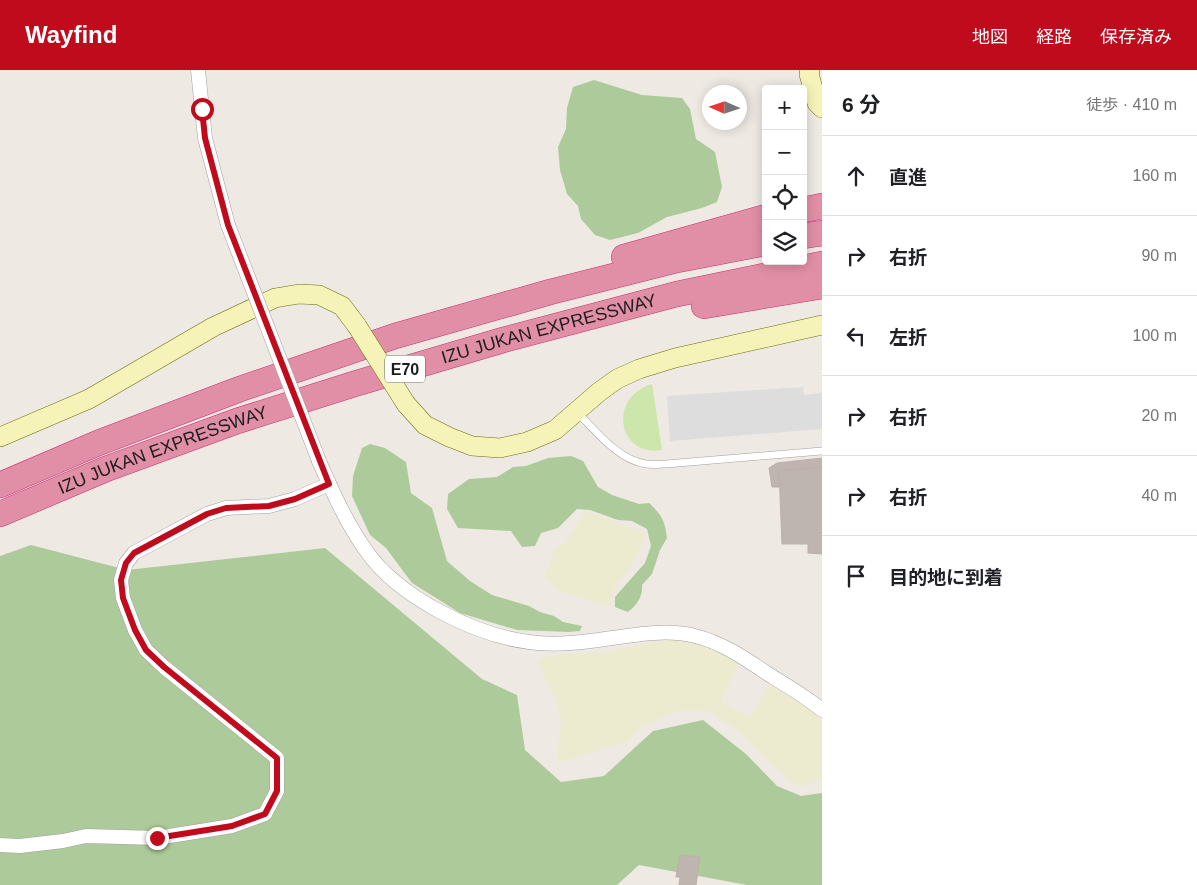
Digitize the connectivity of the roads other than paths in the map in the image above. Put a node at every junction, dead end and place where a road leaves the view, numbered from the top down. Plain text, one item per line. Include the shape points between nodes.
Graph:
1 (198, 70) edge
2 (810, 70) edge
3 (822, 108) edge
4 (822, 206) edge
5 (807, 209) edge
6 (762, 219) edge
7 (822, 233) edge
8 (807, 235) edge
9 (762, 244) edge
10 (822, 264) edge
11 (822, 286) edge
12 (822, 325) edge
13 (395, 336) junction
14 (503, 340) junction
15 (577, 412) junction
16 (0, 437) edge
17 (822, 451) edge
18 (0, 484) edge
19 (329, 484) junction
20 (0, 514) edge
21 (822, 710) edge
22 (0, 845) edge

1 - 19 street, bridge via 205,138 228,225
2 - 3 street
4 - 5 highway
6 - 13 highway via 588,267
7 - 8 highway
9 - 13 highway, IZU JUKAN EXPRESSWAY / E70 via 677,260
10 - 14 highway, IZU JUKAN EXPRESSWAY / E70 via 677,294
11 - 14 highway
12 - 15 street via 639,369 617,379
13 - 18 highway, IZU JUKAN EXPRESSWAY / E70 via 231,393
14 - 20 highway, IZU JUKAN EXPRESSWAY / E70 via 238,421 106,469
15 - 16 street, bridge via 555,430 527,442 500,448 472,446 449,437 425,425 406,404 342,306 319,295 298,294 275,298 213,327 89,399
15 - 17 lane via 622,454 645,464
19 - 21 street via 346,520 368,554 416,598 458,622 529,642 570,643 673,632 695,636 744,658
19 - 22 street via 269,506 226,508 207,514 134,553 126,563 121,580 123,598 146,650 277,758 277,791 265,814 232,826 157,838 86,836 20,846

